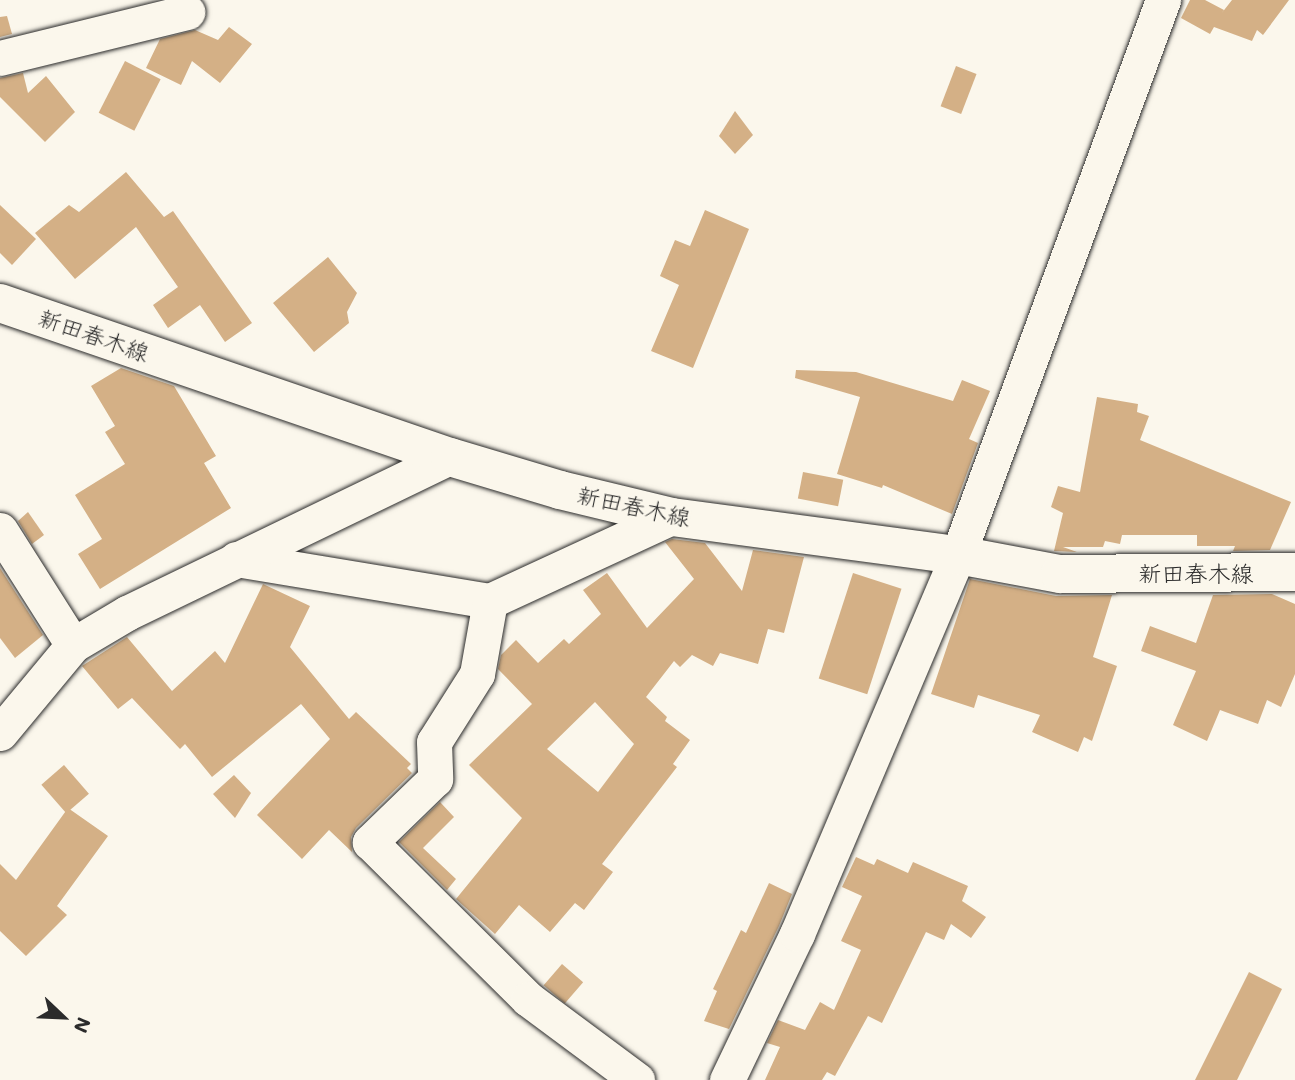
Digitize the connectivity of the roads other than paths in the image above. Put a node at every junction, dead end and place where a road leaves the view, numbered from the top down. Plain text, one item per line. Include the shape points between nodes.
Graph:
1 (1163, 0) edge
2 (187, 12) dead end
3 (0, 58) edge
4 (0, 303) edge
5 (450, 457) junction
6 (672, 517) junction
7 (0, 530) edge
8 (958, 555) junction
9 (236, 559) junction
10 (1295, 572) edge
11 (490, 601) junction
12 (73, 645) junction
13 (0, 733) edge
14 (637, 1080) edge
15 (726, 1080) edge

1 - 8 street
2 - 3 street
4 - 5 main road, 新田春木線
5 - 6 main road, 新田春木線
5 - 9 street
6 - 8 main road, 新田春木線
6 - 11 street
7 - 12 street
8 - 10 main road, 新田春木線 via 1060,574
8 - 15 street via 797,934
9 - 11 street
9 - 12 street
11 - 14 street via 477,674 434,742 435,779 370,842 527,999
12 - 13 street

